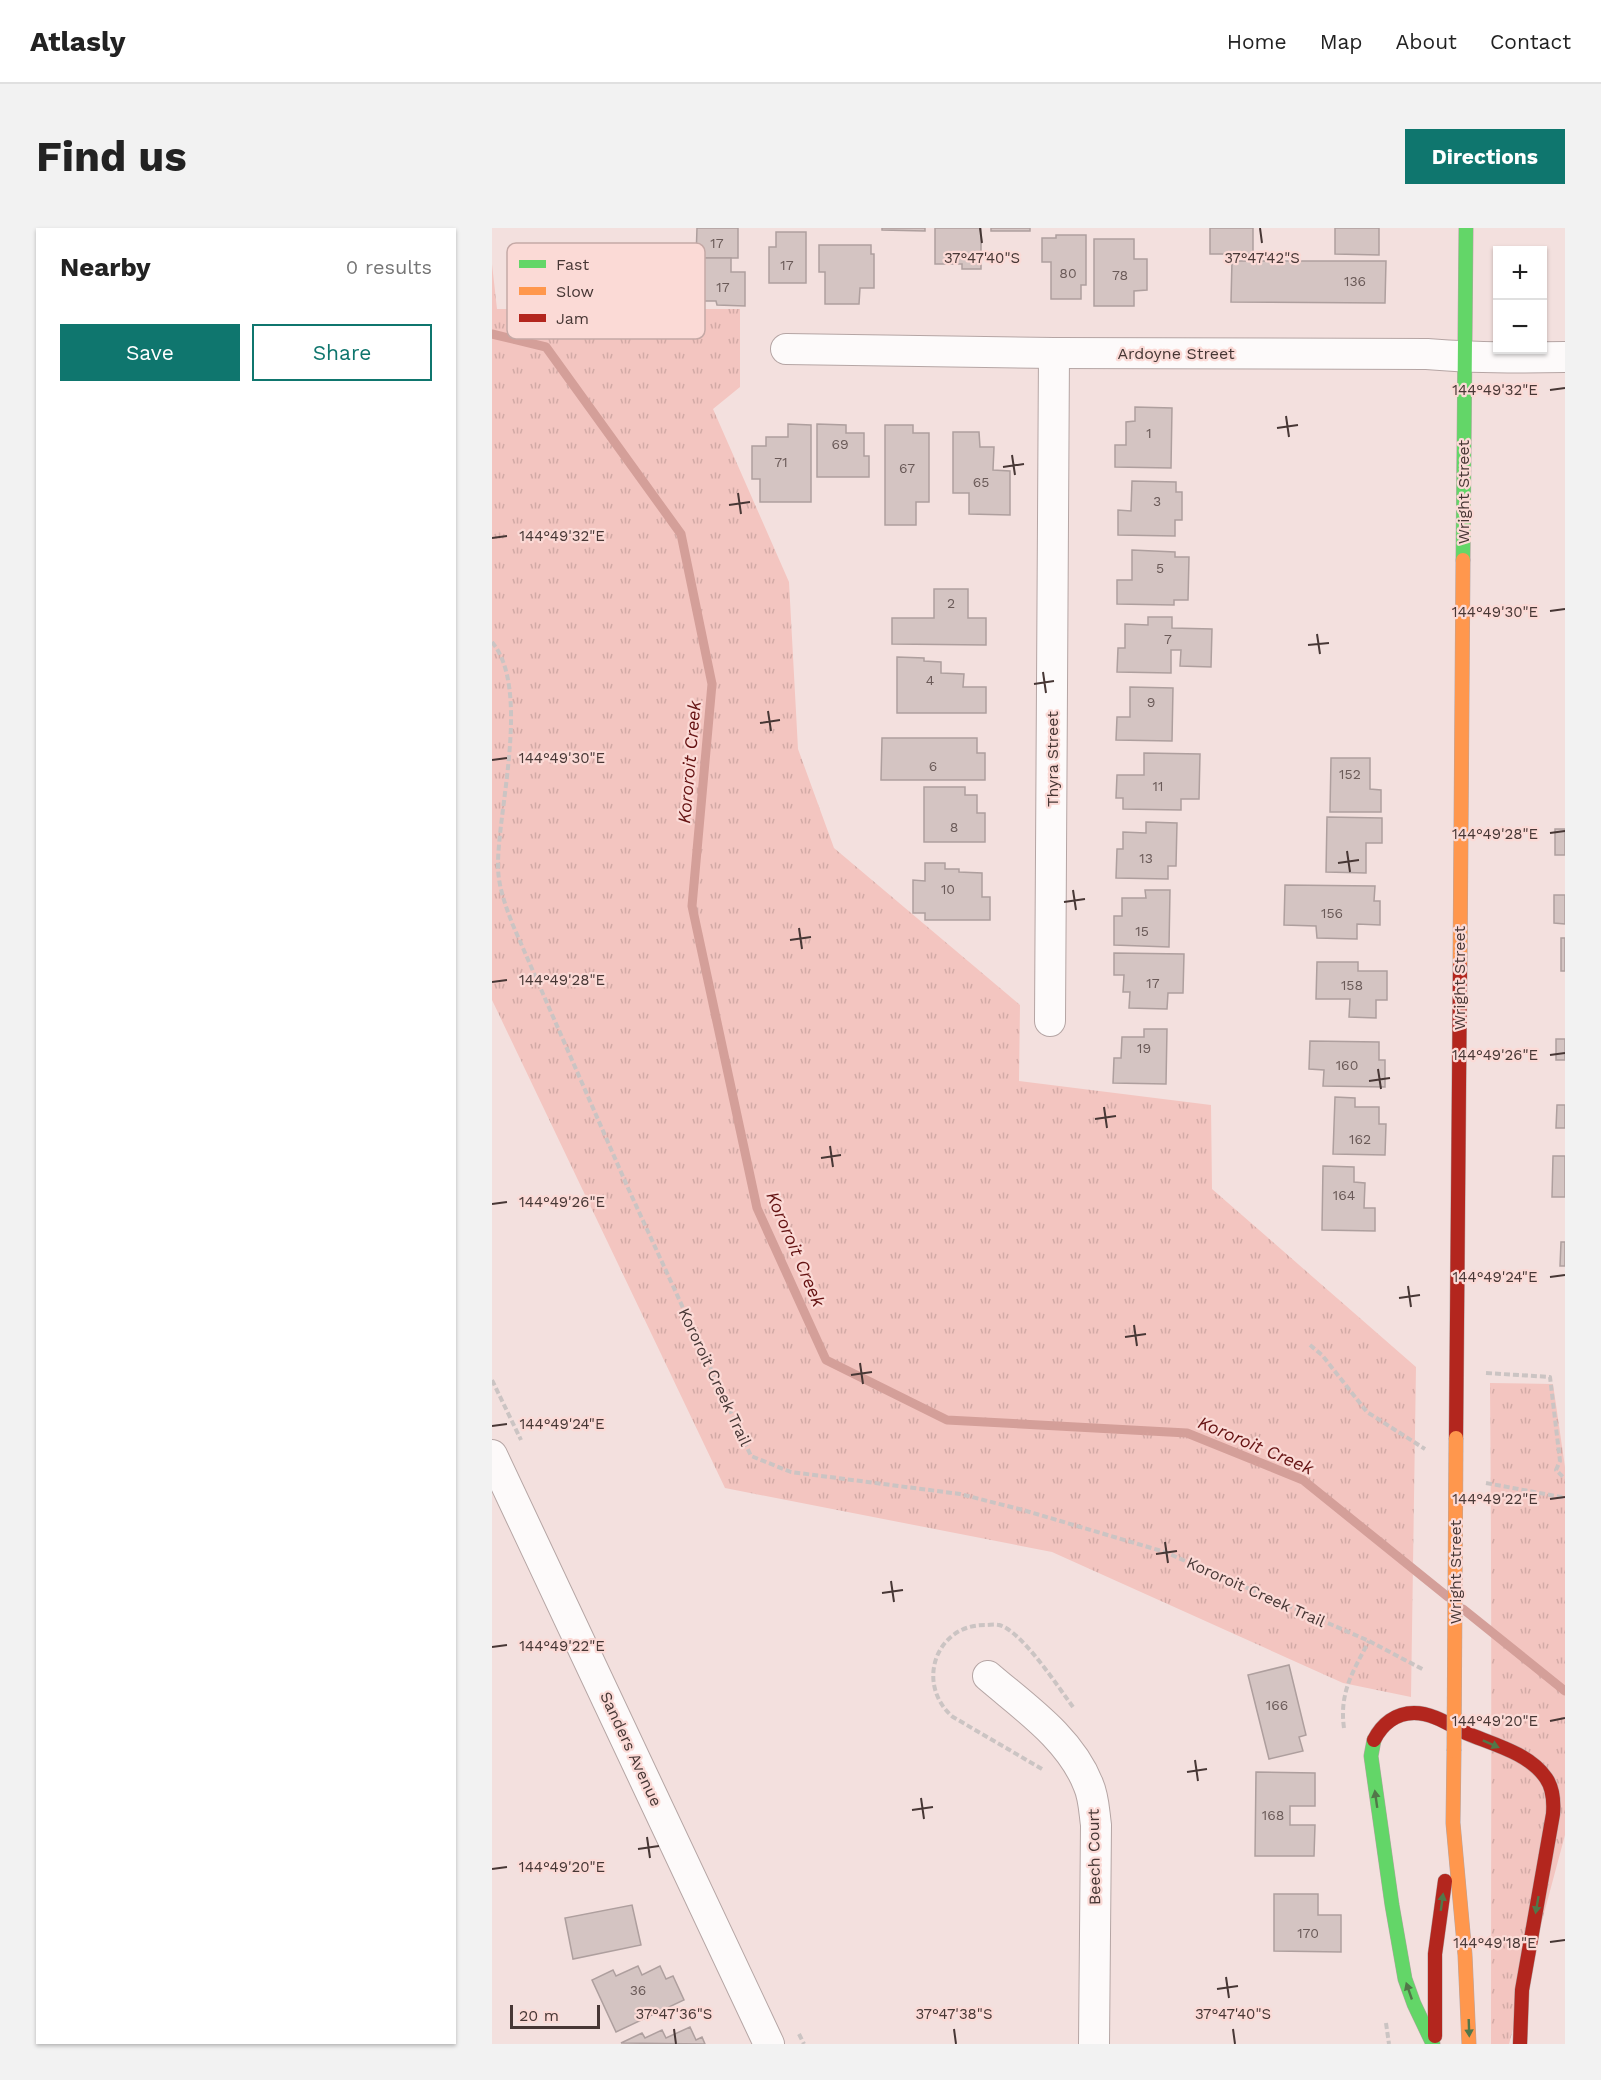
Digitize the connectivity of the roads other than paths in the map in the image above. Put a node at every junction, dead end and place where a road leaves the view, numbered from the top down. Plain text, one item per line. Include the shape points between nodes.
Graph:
1 (1466, 228) edge
2 (786, 349) dead end
3 (1054, 353) junction
4 (1565, 357) edge
5 (1464, 358) junction
6 (1050, 1021) dead end
7 (492, 1455) edge
8 (988, 1676) dead end
9 (1453, 1823) junction
10 (769, 2044) edge
11 (1094, 2044) edge
12 (1434, 2044) edge
13 (1469, 2044) edge
14 (1520, 2044) edge

1 - 5 street, Wright Street
2 - 3 street, Ardoyne Street
3 - 5 street, Ardoyne Street via 1427,354
3 - 6 street, Thyra Street
4 - 5 street, Ardoyne Street
5 - 9 street, Wright Street, bridge
7 - 10 street, Sanders Avenue
8 - 11 street, Beech Court via 1065,1746 1089,1784 1096,1825
12 -> 9 street, Wright Street via 1435,1954
9 -> 13 street, Wright Street
12 -> 14 street, Wright Street via 1405,1979 1371,1756 1372,1742 1383,1725 1410,1713 1419,1713 1525,1759 1550,1785 1553,1808 1522,1990

